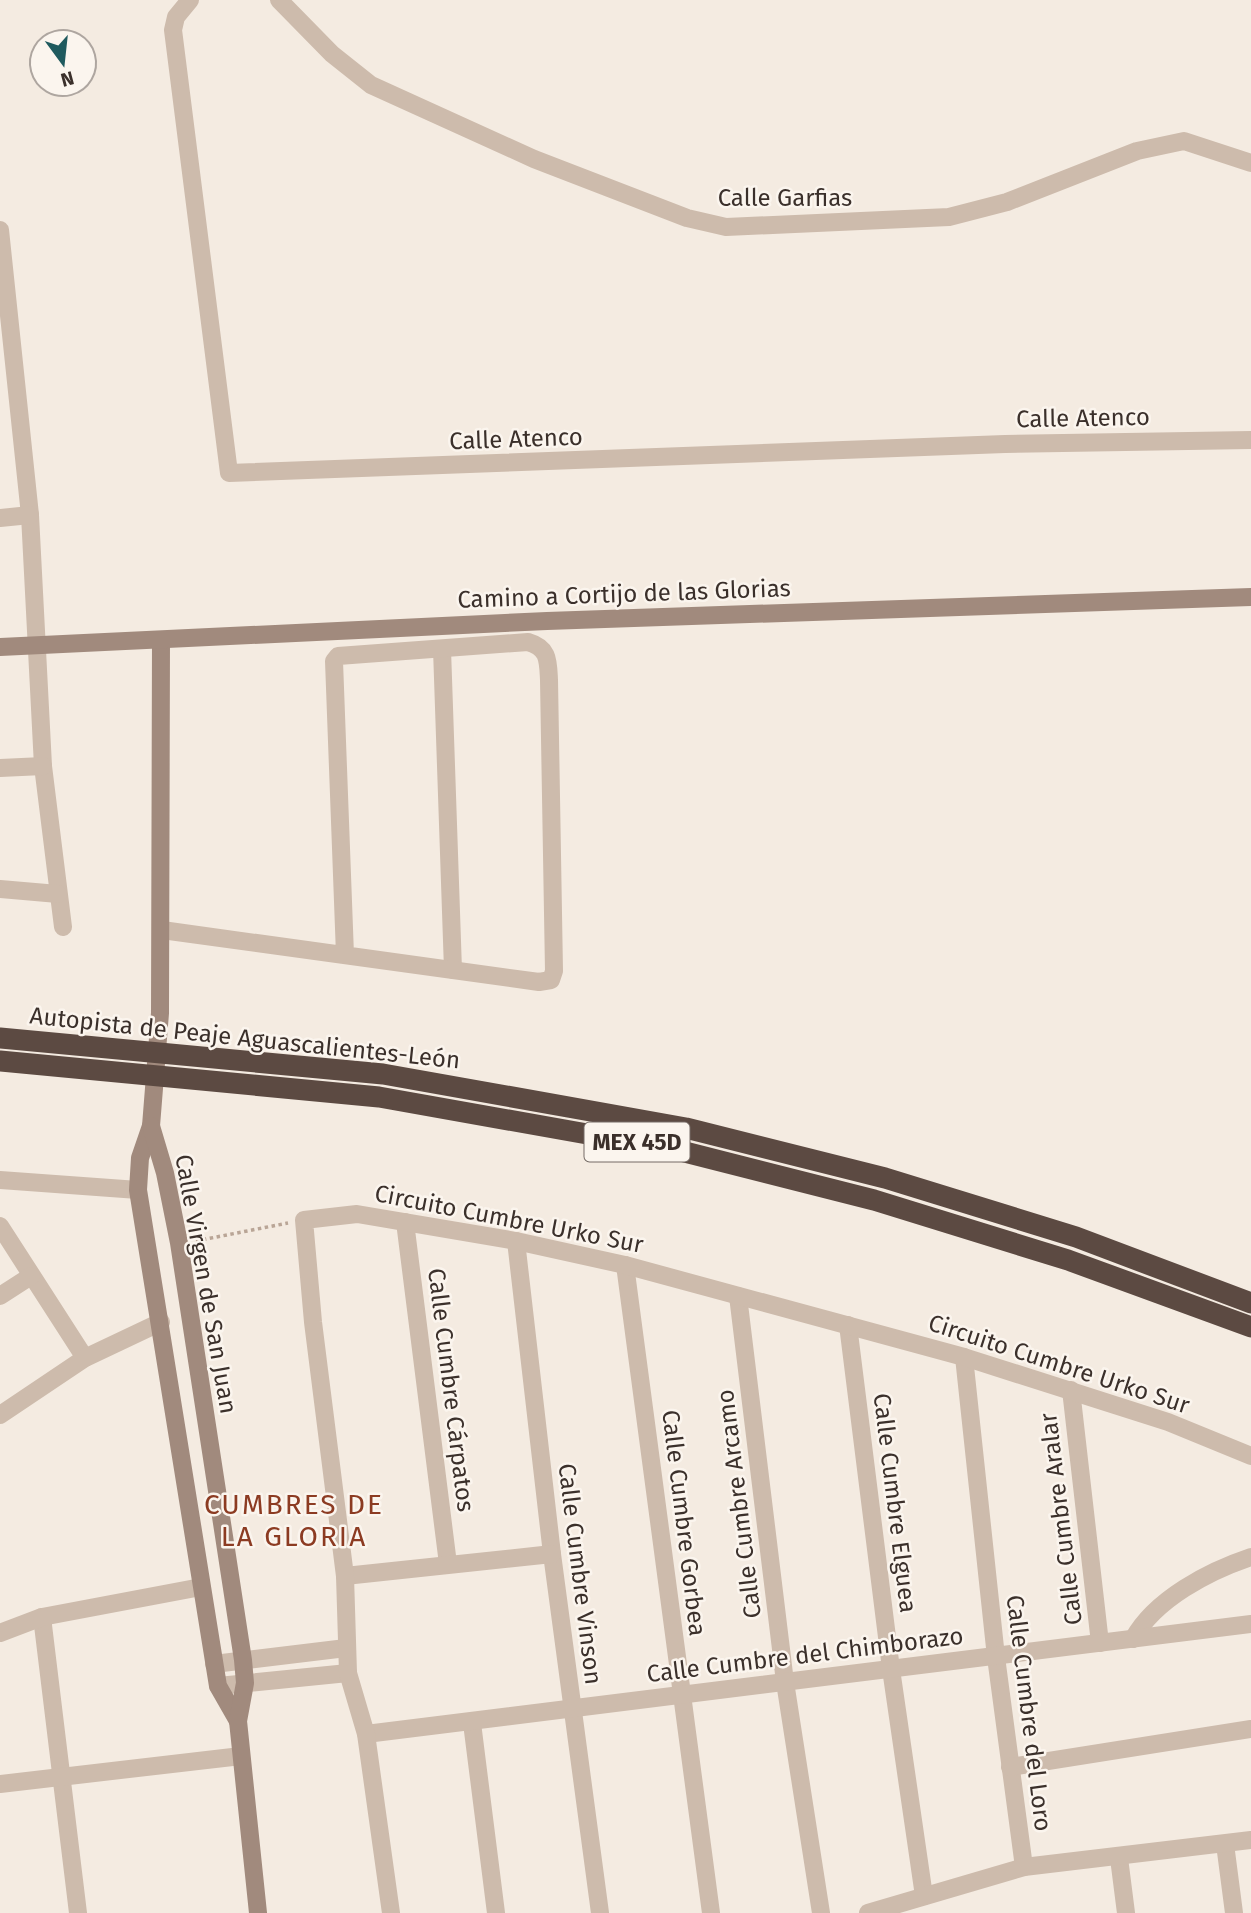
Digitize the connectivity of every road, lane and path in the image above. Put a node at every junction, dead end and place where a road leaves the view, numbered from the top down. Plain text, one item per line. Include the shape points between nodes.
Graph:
1 (190, 0) edge
2 (279, 0) edge
3 (1251, 163) edge
4 (0, 230) edge
5 (1251, 440) edge
6 (30, 515) junction
7 (0, 518) edge
8 (1251, 597) edge
9 (161, 639) junction
10 (36, 645) junction
11 (0, 647) edge
12 (442, 649) junction
13 (43, 766) junction
14 (0, 768) edge
15 (0, 889) edge
16 (58, 894) junction
17 (63, 927) dead end
18 (162, 930) junction
19 (345, 955) junction
20 (453, 971) junction
21 (0, 1038) edge
22 (0, 1061) edge
23 (151, 1126) junction
24 (0, 1180) edge
25 (138, 1190) junction
26 (304, 1220) junction
27 (405, 1222) junction
28 (0, 1226) edge
29 (516, 1241) junction
30 (179, 1243) junction
31 (625, 1265) junction
32 (32, 1276) junction
33 (0, 1296) edge
34 (738, 1296) junction
35 (1251, 1303) edge
36 (161, 1322) junction
37 (848, 1325) junction
38 (1251, 1327) edge
39 (964, 1357) junction
40 (85, 1358) junction
41 (1071, 1390) junction
42 (0, 1415) edge
43 (1251, 1456) edge
44 (552, 1554) junction
45 (1251, 1557) edge
46 (448, 1564) junction
47 (345, 1576) junction
48 (201, 1587) junction
49 (42, 1617) junction
50 (1251, 1624) edge
51 (0, 1633) edge
52 (1133, 1639) junction
53 (1100, 1643) junction
54 (345, 1648) junction
55 (996, 1657) junction
56 (243, 1660) junction
57 (214, 1664) junction
58 (891, 1669) junction
59 (348, 1673) junction
60 (785, 1682) junction
61 (246, 1683) junction
62 (218, 1686) junction
63 (681, 1693) junction
64 (573, 1708) junction
65 (238, 1721) junction
66 (472, 1723) junction
67 (1251, 1730) edge
68 (366, 1734) junction
69 (241, 1756) junction
70 (1010, 1767) junction
71 (63, 1775) junction
72 (0, 1784) edge
73 (1251, 1840) edge
74 (1225, 1844) junction
75 (1119, 1858) junction
76 (1024, 1867) junction
77 (925, 1896) junction
78 (78, 1913) edge
79 (258, 1913) edge
80 (391, 1913) edge
81 (496, 1913) edge
82 (600, 1913) edge
83 (711, 1913) edge
84 (821, 1913) edge
85 (868, 1913) edge
86 (1126, 1913) edge
87 (1234, 1913) edge

1 - 5 street, Calle Atenco via 173,30 229,473 1004,444
2 - 3 street, Calle Garfias via 332,54 371,85 534,159 687,218 726,227 949,218 1007,202 1137,151 1184,141
4 - 6 street
6 - 7 street
6 - 10 street
8 - 9 street, Camino a Cortijo de las Glorias
9 - 10 street, Camino a Cortijo de las Glorias
9 - 18 street
10 - 11 street, Camino a Cortijo de las Glorias
10 - 13 street
12 - 19 street via 342,653 334,662
12 - 20 street
12 - 20 street via 528,642 547,655 549,680 554,971 551,980 539,982
13 - 14 street
13 - 16 street
15 - 16 street
16 - 17 street
18 - 19 street
18 - 23 street
19 - 20 street
21 - 35 highway, Autopista de Peaje Aguascalientes-León / MEX 45D via 383,1074 686,1128 898,1182 1076,1237
22 - 38 highway, MEX 45D via 379,1097 677,1150 874,1200 1055,1256
23 - 25 street, Calle Virgen de San Juan via 140,1158
23 - 30 street, Calle Virgen de San Juan via 166,1173
24 - 25 street
25 - 36 street, Calle Virgen de San Juan
26 - 27 street, Circuito Cumbre Urko Sur via 357,1214
26 - 30 path
26 - 47 street
27 - 29 street, Circuito Cumbre Urko Sur
27 - 46 street, Calle Cumbre Cárpatos
28 - 32 street
29 - 31 street, Circuito Cumbre Urko Sur
29 - 44 street, Calle Cumbre Vinson
30 - 56 street, Calle Virgen de San Juan
31 - 34 street, Circuito Cumbre Urko Sur
31 - 63 street, Calle Cumbre Gorbea
32 - 33 street
32 - 40 street
34 - 37 street, Circuito Cumbre Urko Sur
34 - 60 street, Calle Cumbre Arcamo
36 - 40 street
36 - 48 street, Calle Virgen de San Juan
37 - 39 street, Circuito Cumbre Urko Sur
37 - 58 street, Calle Cumbre Elguea
39 - 41 street, Circuito Cumbre Urko Sur
39 - 55 street, Calle Cumbre del Loro
40 - 42 street
41 - 43 street, Circuito Cumbre Urko Sur
41 - 53 street, Calle Cumbre Aralar
44 - 46 street
44 - 64 street, Calle Cumbre Vinson
45 - 52 street via 1168,1598 1142,1623
46 - 47 street
47 - 54 street
48 - 49 street
48 - 57 street, Calle Virgen de San Juan
49 - 51 street
49 - 71 street
50 - 52 street, Calle Cumbre del Chimborazo
52 - 53 street, Calle Cumbre del Chimborazo
53 - 55 street, Calle Cumbre del Chimborazo
54 - 56 street
54 - 59 street
55 - 58 street, Calle Cumbre del Chimborazo
55 - 70 street, Calle Cumbre del Loro
56 - 57 street
56 - 61 street, Calle Virgen de San Juan
57 - 62 street, Calle Virgen de San Juan
58 - 60 street, Calle Cumbre del Chimborazo
58 - 77 street, Calle Cumbre Elguea
59 - 61 street
59 - 68 street
60 - 63 street, Calle Cumbre del Chimborazo
60 - 84 street, Calle Cumbre Arcamo
61 - 62 street
61 - 65 street, Calle Virgen de San Juan
62 - 65 street, Calle Virgen de San Juan
63 - 64 street, Calle Cumbre del Chimborazo
63 - 83 street, Calle Cumbre Gorbea
64 - 66 street, Calle Cumbre del Chimborazo
64 - 82 street, Calle Cumbre Vinson
65 - 69 street, Calle Virgen de San Juan
66 - 68 street, Calle Cumbre del Chimborazo
66 - 81 street
67 - 70 street
68 - 80 street
69 - 71 street
69 - 79 street, Calle Virgen de San Juan
70 - 76 street, Calle Cumbre del Loro
71 - 72 street
71 - 78 street
73 - 74 street
74 - 75 street
74 - 87 street
75 - 76 street
75 - 86 street
76 - 77 street
77 - 85 street

